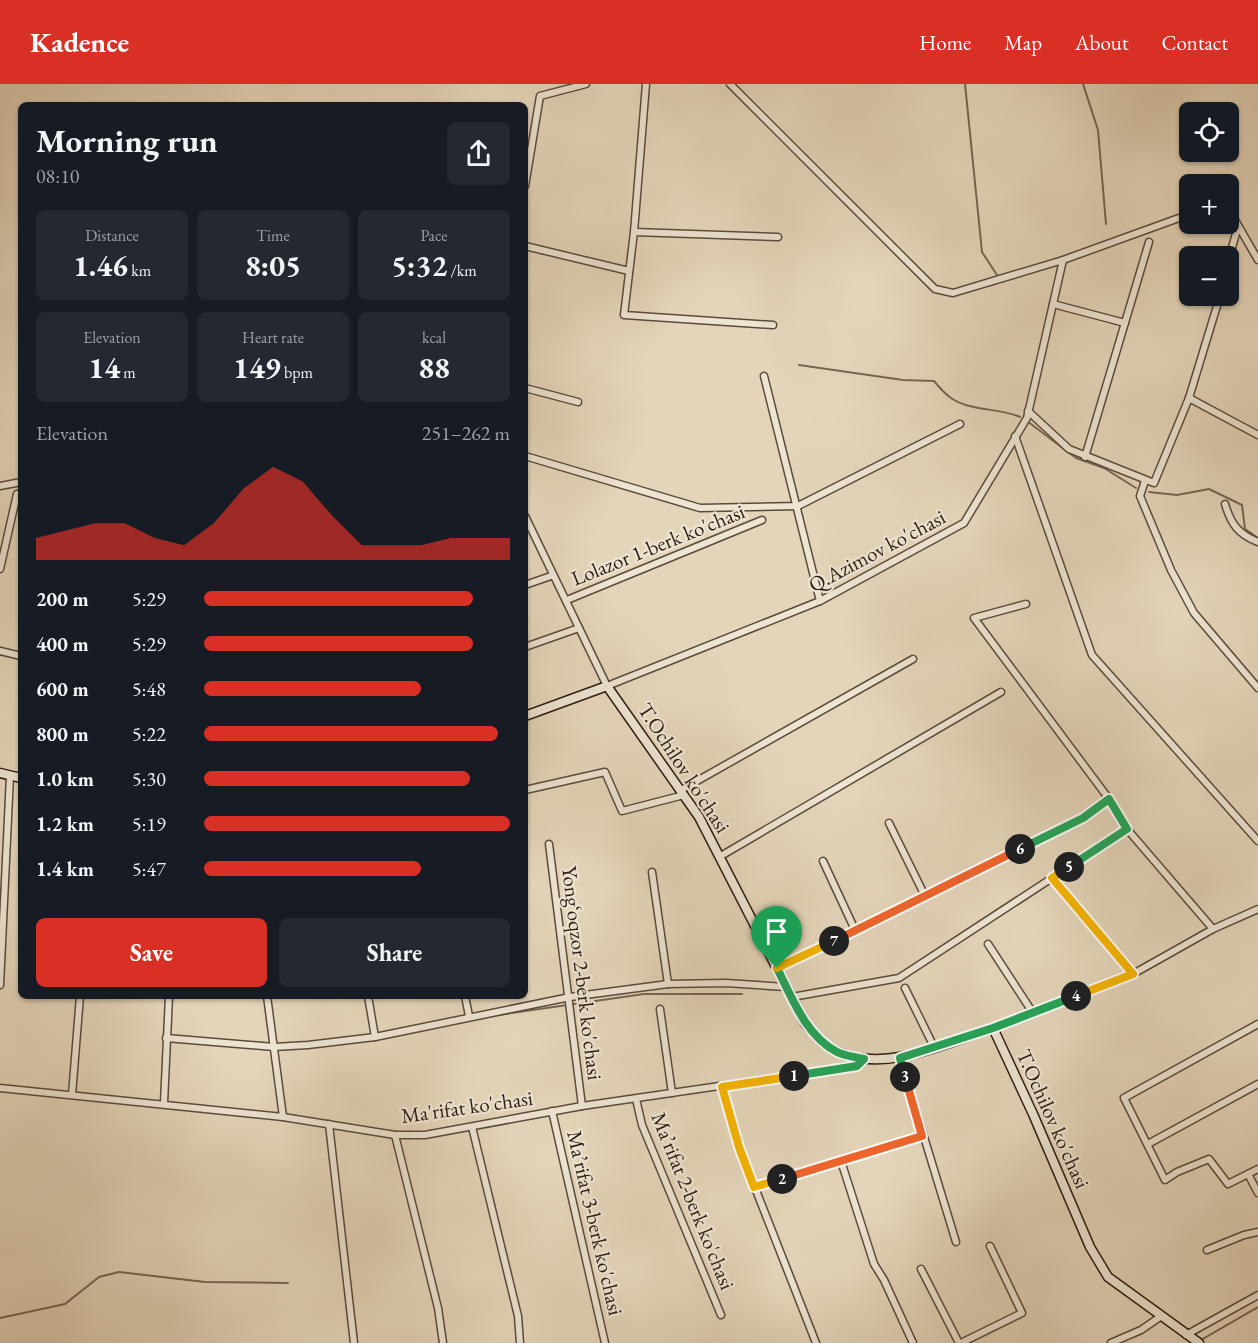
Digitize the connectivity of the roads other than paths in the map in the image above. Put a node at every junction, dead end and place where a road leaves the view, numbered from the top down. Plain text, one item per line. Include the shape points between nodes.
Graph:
1 (586, 84) edge
2 (646, 84) edge
3 (730, 84) edge
4 (528, 168) edge
5 (1179, 218) edge
6 (1239, 228) edge
7 (634, 232) junction
8 (778, 237) dead end
9 (1149, 242) dead end
10 (528, 247) edge
11 (1063, 260) junction
12 (1258, 260) edge
13 (629, 271) junction
14 (1053, 304) junction
15 (1217, 306) edge
16 (1125, 323) junction
17 (773, 325) dead end
18 (764, 376) dead end
19 (528, 389) edge
20 (1189, 398) junction
21 (578, 402) dead end
22 (1028, 411) junction
23 (960, 423) dead end
24 (1258, 435) edge
25 (1016, 436) junction
26 (528, 457) edge
27 (1085, 457) junction
28 (1145, 481) junction
29 (18, 483) edge
30 (0, 486) edge
31 (17, 494) dead end
32 (1225, 504) dead end
33 (798, 506) junction
34 (762, 520) dead end
35 (528, 523) edge
36 (1258, 542) edge
37 (0, 569) edge
38 (552, 576) junction
39 (528, 584) edge
40 (567, 600) junction
41 (820, 601) junction
42 (1026, 604) dead end
43 (579, 628) junction
44 (528, 646) edge
45 (0, 651) edge
46 (18, 655) edge
47 (913, 658) dead end
48 (607, 686) junction
49 (1258, 688) edge
50 (1001, 692) dead end
51 (528, 715) edge
52 (0, 773) edge
53 (10, 776) junction
54 (18, 777) edge
55 (528, 789) edge
56 (682, 793) junction
57 (1109, 799) junction
58 (889, 823) dead end
59 (1127, 829) junction
60 (1258, 840) edge
61 (549, 844) dead end
62 (719, 857) junction
63 (823, 861) dead end
64 (652, 872) dead end
65 (1052, 878) junction
66 (925, 896) junction
67 (1258, 909) edge
68 (1212, 929) junction
69 (855, 930) junction
70 (988, 944) dead end
71 (777, 968) junction
72 (1133, 974) junction
73 (668, 984) junction
74 (0, 985) edge
75 (786, 987) junction
76 (905, 988) dead end
77 (570, 997) junction
78 (792, 997) junction
79 (80, 999) edge
80 (169, 999) edge
81 (267, 999) edge
82 (369, 999) edge
83 (466, 999) edge
84 (660, 1009) dead end
85 (1033, 1013) junction
86 (469, 1016) junction
87 (1258, 1024) edge
88 (993, 1028) junction
89 (375, 1037) junction
90 (166, 1038) junction
91 (274, 1047) junction
92 (934, 1047) junction
93 (900, 1058) junction
94 (864, 1059) junction
95 (1258, 1084) edge
96 (722, 1087) junction
97 (0, 1088) edge
98 (672, 1093) junction
99 (72, 1095) junction
100 (636, 1099) junction
101 (164, 1103) junction
102 (582, 1106) junction
103 (552, 1111) junction
104 (283, 1117) junction
105 (329, 1124) junction
106 (472, 1127) junction
107 (395, 1135) junction
108 (922, 1136) junction
109 (1148, 1144) junction
110 (841, 1161) junction
111 (1258, 1169) edge
112 (1248, 1174) junction
113 (754, 1187) junction
114 (1258, 1193) edge
115 (1258, 1232) edge
116 (956, 1242) dead end
117 (990, 1246) dead end
118 (1207, 1250) dead end
119 (921, 1269) dead end
120 (1258, 1295) edge
121 (721, 1315) dead end
122 (1160, 1317) junction
123 (1192, 1339) edge
124 (354, 1343) edge
125 (443, 1343) edge
126 (520, 1343) edge
127 (605, 1343) edge
128 (816, 1343) edge
129 (913, 1343) edge
130 (960, 1343) edge
131 (1111, 1343) edge

1 - 4 street via 540,96
2 - 7 street
3 - 11 street via 935,289 952,293
5 - 11 street
6 - 12 street
7 - 8 street
7 - 13 street
9 - 16 street
10 - 13 street
11 - 14 street, Q.Azimov ko'chasi
13 - 17 street via 624,315
14 - 16 street
14 - 22 street, Q.Azimov ko'chasi
15 - 20 street
16 - 27 street
18 - 33 street
19 - 21 street
20 - 24 street
20 - 28 street via 1154,483
22 - 25 street, Q.Azimov ko'chasi
22 - 27 street via 1069,449
23 - 33 street
25 - 41 street, Q.Azimov ko'chasi via 963,523
25 - 60 street via 1092,655
26 - 33 street via 700,508
27 - 28 street
28 - 49 street via 1140,496 1194,613
29 - 30 street
31 - 37 street
32 - 36 street via 1230,521 1242,535
33 - 41 street
34 - 40 street, Lolazor 1-berk ko'chasi
35 - 38 street
38 - 39 street, Lolazor 1-berk ko'chasi
38 - 40 street
40 - 43 street
41 - 48 street, Q.Azimov ko'chasi
42 - 57 street via 974,618
43 - 44 street
43 - 48 street
45 - 46 street
47 - 56 street
48 - 51 main road
48 - 56 main road, T.Ochilov ko'chasi
50 - 62 street
52 - 53 main road
53 - 54 main road
53 - 74 street
55 - 56 street via 605,772 622,811
56 - 62 main road, T.Ochilov ko'chasi
57 - 59 street
57 - 66 street via 1083,818
58 - 66 street
59 - 65 street
59 - 68 street
61 - 77 street, Yong‘oqzor 2-berk ko'chasi
62 - 71 main road, T.Ochilov ko'chasi
63 - 69 street
64 - 73 street
65 - 72 street
65 - 78 street via 899,978
66 - 69 street
67 - 68 street
68 - 72 street
69 - 71 street
70 - 85 street
71 - 75 main road, T.Ochilov ko'chasi
72 - 85 street
73 - 75 street
73 - 77 street
75 - 78 main road, T.Ochilov ko'chasi
76 - 92 street
77 - 86 street
77 - 102 street, Yong‘oqzor 2-berk ko'chasi
78 - 94 main road, T.Ochilov ko'chasi via 823,1043 838,1053
79 - 99 street
80 - 90 street
81 - 91 street
82 - 89 street
83 - 86 street
84 - 98 street
85 - 88 street
86 - 89 street
87 - 109 street via 1124,1098
88 - 92 main road, T.Ochilov ko'chasi
88 - 122 main road, T.Ochilov ko'chasi via 1090,1247 1108,1277
89 - 91 street
90 - 91 street
90 - 101 street
91 - 104 street
92 - 93 main road, T.Ochilov ko'chasi
93 - 94 main road, T.Ochilov ko'chasi
93 - 108 street
94 - 96 street, Ma'rifat ko'chasi via 857,1066
95 - 109 street
96 - 98 street, Ma'rifat ko'chasi
96 - 113 street
97 - 99 street, Ma'rifat ko'chasi
98 - 100 street, Ma'rifat ko'chasi
99 - 101 street, Ma'rifat ko'chasi
100 - 102 street, Ma'rifat ko'chasi
100 - 121 street, Ma’rifat 2-berk ko'chasi via 642,1125
101 - 104 street, Ma'rifat ko'chasi
102 - 103 street, Ma'rifat ko'chasi
103 - 106 street, Ma'rifat ko'chasi
103 - 127 street, Ma’rifat 3-berk ko'chasi
104 - 105 street, Ma'rifat ko'chasi
105 - 107 street, Ma'rifat ko'chasi
105 - 124 street
106 - 107 street, Ma'rifat ko'chasi via 425,1135
106 - 126 street via 518,1316
107 - 125 street
108 - 110 street
108 - 116 street
109 - 112 street via 1165,1180 1209,1159 1228,1184
110 - 113 street
110 - 129 street via 874,1264
111 - 112 street
112 - 114 street
113 - 128 street
115 - 118 street
117 - 130 street via 1022,1313
119 - 130 street
120 - 123 street
122 - 123 main road, T.Ochilov ko'chasi
122 - 131 street

